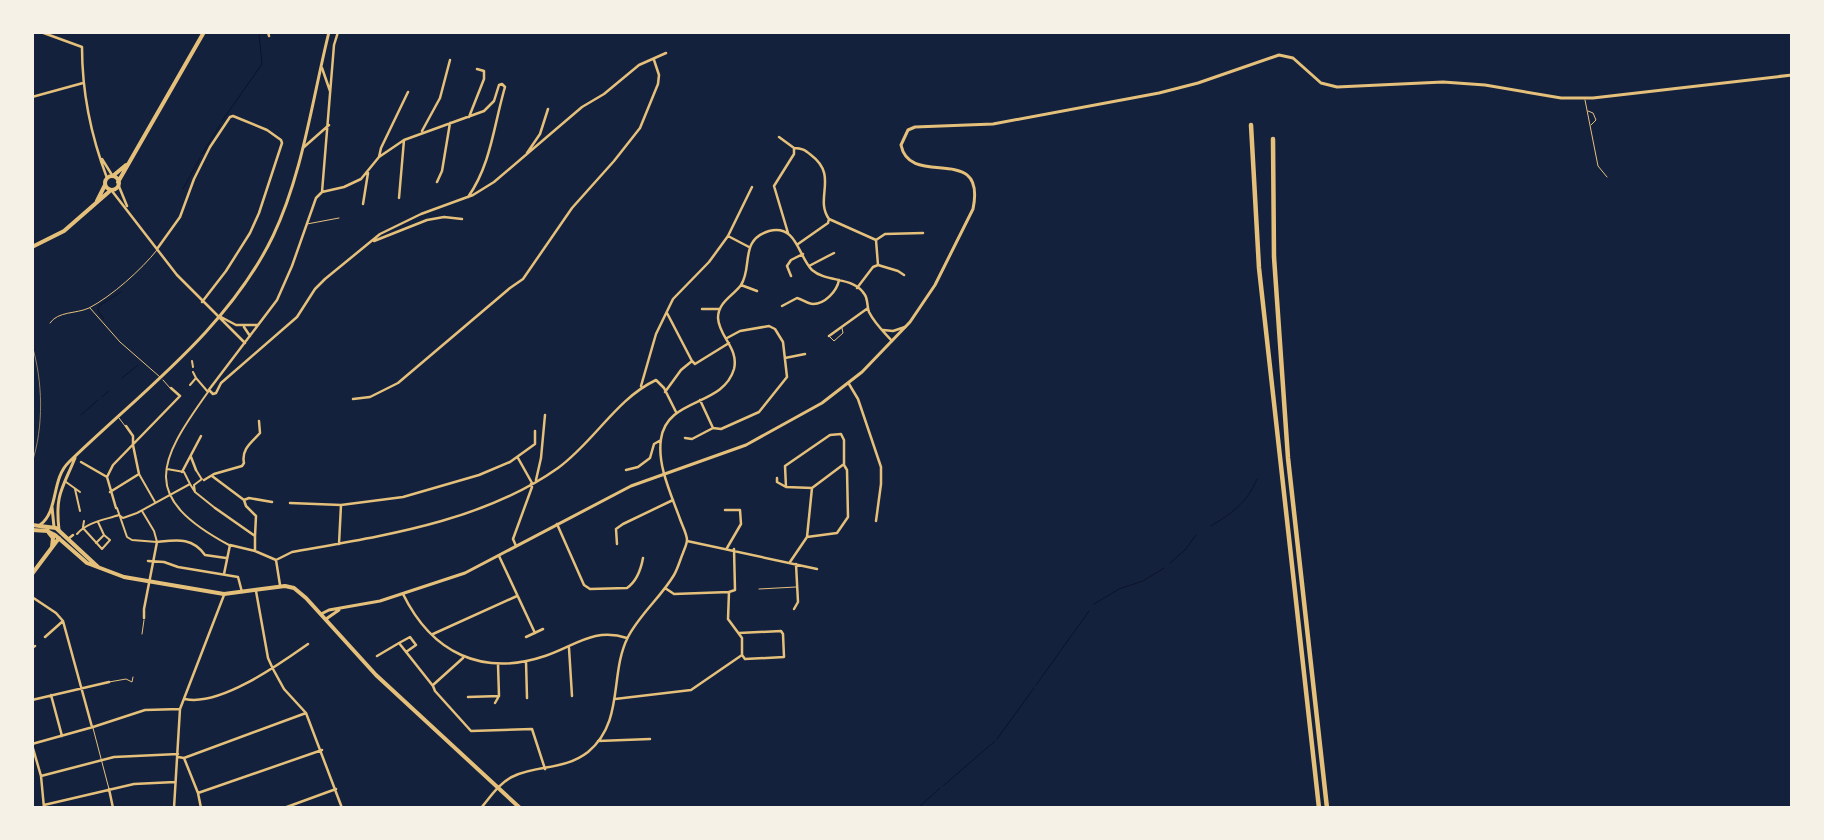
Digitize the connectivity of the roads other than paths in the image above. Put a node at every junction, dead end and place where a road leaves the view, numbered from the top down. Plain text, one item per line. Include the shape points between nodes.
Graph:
1 (41, 32) edge
2 (204, 32) edge
3 (329, 32) edge
4 (338, 32) edge
5 (666, 53) dead end
6 (450, 60) dead end
7 (654, 60) junction
8 (321, 65) junction
9 (477, 69) dead end
10 (1792, 75) edge
11 (83, 83) junction
12 (331, 92) junction
13 (408, 92) dead end
14 (32, 97) edge
15 (1585, 98) junction
16 (548, 109) dead end
17 (1587, 111) junction
18 (469, 117) junction
19 (450, 123) junction
20 (329, 125) junction
21 (1251, 125) dead end
22 (1590, 125) junction
23 (422, 132) junction
24 (779, 137) dead end
25 (1273, 139) dead end
26 (404, 140) junction
27 (794, 148) junction
28 (302, 150) junction
29 (379, 157) junction
30 (523, 158) junction
31 (127, 164) junction
32 (368, 173) junction
33 (111, 176) junction
34 (1607, 177) dead end
35 (437, 182) dead end
36 (118, 183) junction
37 (106, 184) junction
38 (752, 187) dead end
39 (112, 191) junction
40 (322, 192) junction
41 (468, 197) junction
42 (399, 198) dead end
43 (363, 204) dead end
44 (94, 205) junction
45 (130, 212) junction
46 (340, 218) dead end
47 (462, 219) dead end
48 (830, 219) junction
49 (306, 224) junction
50 (788, 233) junction
51 (923, 233) dead end
52 (728, 236) junction
53 (876, 240) junction
54 (371, 241) junction
55 (798, 244) junction
56 (32, 247) edge
57 (749, 247) junction
58 (158, 249) junction
59 (834, 253) dead end
60 (803, 254) junction
61 (878, 265) junction
62 (809, 266) junction
63 (904, 275) dead end
64 (791, 276) dead end
65 (839, 280) junction
66 (740, 285) junction
67 (857, 288) junction
68 (757, 291) dead end
69 (820, 298) dead end
70 (202, 302) junction
71 (818, 302) junction
72 (782, 306) dead end
73 (89, 308) junction
74 (868, 308) junction
75 (702, 309) dead end
76 (720, 309) junction
77 (666, 313) junction
78 (219, 317) junction
79 (50, 323) dead end
80 (236, 325) junction
81 (257, 325) junction
82 (906, 326) junction
83 (244, 327) junction
84 (841, 327) junction
85 (882, 330) junction
86 (232, 331) junction
87 (250, 336) junction
88 (829, 336) joint
89 (727, 338) junction
90 (893, 342) junction
91 (245, 343) junction
92 (730, 343) junction
93 (805, 354) dead end
94 (785, 358) junction
95 (192, 360) dead end
96 (692, 361) junction
97 (193, 367) dead end
98 (194, 372) dead end
99 (196, 378) junction
100 (162, 379) junction
101 (849, 384) junction
102 (190, 385) dead end
103 (171, 388) joint
104 (640, 388) junction
105 (665, 390) junction
106 (209, 391) junction
107 (353, 399) dead end
108 (700, 400) junction
109 (676, 412) junction
110 (545, 415) dead end
111 (119, 418) junction
112 (259, 420) dead end
113 (126, 426) joint
114 (713, 428) junction
115 (535, 431) dead end
116 (201, 436) dead end
117 (685, 438) dead end
118 (661, 440) junction
119 (133, 445) junction
120 (191, 453) junction
121 (76, 456) junction
122 (518, 458) junction
123 (81, 462) joint
124 (844, 464) junction
125 (167, 469) junction
126 (196, 470) joint
127 (626, 470) dead end
128 (182, 472) junction
129 (665, 473) junction
130 (139, 474) junction
131 (212, 476) junction
132 (107, 477) junction
133 (777, 478) dead end
134 (203, 480) junction
135 (536, 480) junction
136 (64, 481) junction
137 (531, 483) junction
138 (190, 484) junction
139 (786, 487) junction
140 (812, 488) junction
141 (75, 489) junction
142 (80, 492) dead end
143 (195, 492) junction
144 (110, 493) junction
145 (106, 495) dead end
146 (169, 495) junction
147 (244, 500) junction
148 (673, 500) junction
149 (52, 502) junction
150 (155, 502) junction
151 (272, 502) dead end
152 (290, 503) dead end
153 (341, 505) junction
154 (116, 508) joint
155 (215, 508) joint
156 (725, 510) dead end
157 (80, 511) dead end
158 (142, 511) junction
159 (119, 515) junction
160 (84, 521) dead end
161 (876, 521) dead end
162 (98, 522) junction
163 (58, 523) junction
164 (557, 524) junction
165 (32, 525) edge
166 (40, 525) junction
167 (83, 527) junction
168 (32, 530) edge
169 (47, 531) junction
170 (56, 534) junction
171 (77, 534) dead end
172 (73, 535) joint
173 (104, 535) junction
174 (255, 536) junction
175 (67, 538) junction
176 (807, 538) junction
177 (688, 541) junction
178 (157, 542) junction
179 (63, 543) junction
180 (96, 543) junction
181 (339, 544) junction
182 (617, 544) dead end
183 (230, 545) junction
184 (516, 546) junction
185 (727, 548) junction
186 (52, 549) junction
187 (734, 549) junction
188 (255, 551) junction
189 (499, 556) junction
190 (226, 558) junction
191 (643, 558) dead end
192 (276, 560) junction
193 (148, 561) dead end
194 (154, 562) junction
195 (790, 562) junction
196 (796, 564) junction
197 (817, 569) dead end
198 (104, 571) junction
199 (32, 574) edge
200 (224, 575) junction
201 (149, 581) junction
202 (280, 585) junction
203 (797, 587) junction
204 (665, 588) junction
205 (256, 589) junction
206 (759, 589) dead end
207 (242, 592) junction
208 (729, 592) junction
209 (224, 594) junction
210 (403, 594) junction
211 (517, 596) junction
212 (32, 597) edge
213 (345, 608) junction
214 (794, 610) dead end
215 (321, 614) junction
216 (144, 618) joint
217 (326, 619) junction
218 (63, 621) junction
219 (544, 630) dead end
220 (535, 633) junction
221 (142, 634) dead end
222 (433, 634) junction
223 (738, 634) junction
224 (45, 637) dead end
225 (526, 637) dead end
226 (627, 638) junction
227 (399, 643) junction
228 (308, 644) dead end
229 (569, 647) junction
230 (406, 652) junction
231 (742, 654) junction
232 (377, 656) dead end
233 (463, 658) junction
234 (526, 661) junction
235 (498, 664) junction
236 (272, 669) junction
237 (133, 677) dead end
238 (109, 682) joint
239 (433, 686) junction
240 (80, 689) junction
241 (51, 695) junction
242 (499, 696) junction
243 (572, 696) dead end
244 (468, 697) dead end
245 (527, 698) dead end
246 (185, 699) junction
247 (32, 700) edge
248 (615, 700) junction
249 (495, 703) dead end
250 (180, 709) junction
251 (306, 713) junction
252 (92, 727) junction
253 (62, 736) junction
254 (650, 739) dead end
255 (598, 741) junction
256 (32, 744) edge
257 (322, 750) junction
258 (178, 755) junction
259 (184, 758) junction
260 (102, 761) junction
261 (545, 769) junction
262 (41, 776) junction
263 (175, 782) junction
264 (498, 788) junction
265 (108, 789) junction
266 (336, 789) junction
267 (198, 793) junction
268 (44, 806) edge
269 (174, 807) edge
270 (113, 808) edge
271 (168, 808) edge
272 (200, 808) edge
273 (284, 808) edge
274 (342, 808) edge
275 (481, 808) edge
276 (520, 808) edge
277 (1319, 808) edge
278 (1327, 808) edge

1 - 11 street via 80,45
2 - 31 main road via 151,128
3 - 8 main road
4 - 12 street
5 - 7 street
6 - 23 street via 440,98
7 - 30 street via 639,66 582,107
7 - 107 street via 658,84 640,128 572,208 523,279 398,383 370,397
8 - 12 street
8 - 28 main road
9 - 18 street via 484,71 484,79
10 - 15 main road
11 - 14 street
11 - 33 street via 99,154
12 - 20 street
13 - 29 street
15 - 17 lane
15 - 82 main road via 1561,98 1471,83 1336,87 1322,83 1293,58 1281,55 1159,93 993,124 915,127 908,130 901,146 907,159 922,166 959,170 973,184 975,198 958,243 935,285
16 - 30 street via 540,134
17 - 22 lane
17 - 22 lane via 1593,113 1596,120
18 - 19 street
18 - 41 street via 489,108 499,85 504,85 482,174
19 - 23 street
19 - 35 street via 442,171
20 - 28 street
20 - 40 street
21 - 277 highway via 1258,268
22 - 34 lane via 1598,166
23 - 26 street
24 - 27 street
25 - 278 highway via 1275,268 1288,458
26 - 29 street
26 - 42 street
27 - 48 street via 802,148 821,162 826,183 822,197
27 - 50 street via 794,154 774,186
28 - 78 main road via 273,235 245,285
29 - 32 street
30 - 41 street via 494,182
31 - 33 main road
31 - 36 main road
32 - 40 street via 344,187
32 - 43 street
33 - 36 main road
33 - 37 main road
36 - 39 main road
36 - 45 street
37 - 39 main road
37 - 44 main road
38 - 52 street
39 - 44 main road
39 - 45 street
40 - 49 street via 316,198
41 - 54 street via 388,228
44 - 56 main road via 64,231
45 - 58 street
46 - 49 lane
47 - 54 street via 444,217 427,220
48 - 53 street
48 - 55 street via 828,224
49 - 81 street via 280,295
50 - 55 street
50 - 57 street via 770,231
51 - 53 street via 885,234
52 - 57 street
52 - 77 street via 709,262 673,299
53 - 61 street
54 - 106 street via 315,289 297,317 221,383 216,393
55 - 60 street
57 - 66 street
58 - 70 street
58 - 70 street via 180,216 210,147 230,117 246,120 281,140 259,213 240,249
58 - 73 lane via 126,281
59 - 62 street
60 - 62 street
60 - 64 street via 787,266
61 - 63 street
61 - 67 street
62 - 65 street via 821,276
65 - 67 street
65 - 71 street via 825,301
66 - 68 street
66 - 76 street
67 - 74 street via 866,296
69 - 71 street
70 - 78 street
71 - 72 street via 813,304 797,298
73 - 79 lane via 54,318
73 - 100 lane via 120,342
74 - 84 street
74 - 85 street
75 - 76 street
76 - 89 street via 719,321
77 - 96 street
77 - 104 street via 656,334
78 - 80 street
78 - 86 street
78 - 100 main road
80 - 83 street
80 - 86 street
81 - 83 street
81 - 87 street
82 - 85 street via 893,331
82 - 90 main road
83 - 87 street
84 - 88 street
84 - 88 lane via 843,334 834,341
85 - 90 street
86 - 91 street
87 - 91 street
89 - 92 street
89 - 94 street via 740,331 769,326 775,328 782,338
90 - 101 main road
91 - 106 street
92 - 96 street via 695,364
92 - 108 street via 735,362 730,380
93 - 94 street
94 - 114 street via 787,377 759,412 721,429
95 - 97 street
96 - 105 street
98 - 99 street
99 - 102 street
99 - 106 street
100 - 103 lane
100 - 111 main road
101 - 129 main road via 815,408 758,439
101 - 161 street via 858,399 881,467 882,484
103 - 119 street via 180,396
104 - 105 street via 656,380
104 - 135 street via 570,459
105 - 109 street
106 - 125 street via 174,442
108 - 109 street
108 - 114 street
109 - 118 street via 664,425
110 - 135 street
111 - 113 lane
111 - 121 main road
112 - 131 street via 260,433 248,445 244,463
113 - 119 street via 134,436
114 - 117 street via 692,439
115 - 122 street via 535,444
116 - 120 street
118 - 127 street via 654,444 650,458 638,467
118 - 129 street
119 - 130 street
119 - 132 street
120 - 126 street
120 - 128 street
121 - 123 lane
121 - 136 main road
121 - 149 main road via 59,478
122 - 137 street
122 - 153 street via 434,489
123 - 132 street
124 - 139 street via 844,440 841,434 830,435 785,466
124 - 140 street
124 - 176 street via 847,470 848,516 837,533
125 - 128 street
125 - 146 street
126 - 134 street
128 - 138 street
129 - 148 street
129 - 164 main road via 631,486
130 - 144 street
130 - 150 street
131 - 134 street
131 - 147 street
132 - 144 street
133 - 139 street
134 - 143 street via 194,485
135 - 137 street
136 - 141 street
136 - 163 main road via 56,508
137 - 181 street via 468,512 424,526
137 - 184 street via 513,539
138 - 143 street
138 - 146 street
139 - 140 street
140 - 176 street
141 - 142 street
141 - 157 street
143 - 155 street
144 - 145 street
144 - 154 street
146 - 150 street
146 - 183 street via 184,514
147 - 151 street
147 - 174 street via 258,518
148 - 177 street
148 - 182 street via 616,529
149 - 166 main road via 48,517
149 - 170 main road
150 - 158 street
152 - 153 street
153 - 181 street
154 - 159 street
155 - 174 street
156 - 185 street via 740,510 741,520
158 - 159 street via 122,518
158 - 178 street via 154,530
159 - 162 street
159 - 178 street via 127,537
160 - 167 street
162 - 167 street
162 - 173 street
163 - 170 main road
163 - 175 main road
164 - 184 main road
164 - 191 street via 584,585 590,589 627,588 641,569
165 - 166 main road
166 - 170 main road
167 - 171 street
167 - 172 street
167 - 180 street
168 - 169 main road
169 - 170 main road
169 - 186 main road via 53,538
170 - 175 main road
170 - 179 main road
170 - 186 main road
172 - 175 street
173 - 180 street
173 - 180 street via 110,540 102,549
174 - 188 street
175 - 198 main road
176 - 195 street
177 - 185 street
177 - 204 street via 675,574
178 - 190 street via 189,541 199,546 205,555
178 - 194 street
179 - 186 main road via 57,543
179 - 198 main road via 83,561
181 - 192 street via 292,552
183 - 188 street
183 - 190 street
184 - 189 main road
185 - 187 street
186 - 199 main road
187 - 195 street
187 - 208 street via 735,590
188 - 192 street
189 - 210 main road via 465,573
189 - 211 street
190 - 200 street
192 - 202 street
193 - 194 street
194 - 200 street
194 - 201 street
195 - 196 street
196 - 197 street
196 - 203 street
198 - 201 main road
200 - 207 street via 238,578
201 - 209 main road
201 - 216 street
202 - 205 main road
202 - 215 main road via 294,588
203 - 206 lane
203 - 214 street via 798,602
204 - 208 street via 674,594
204 - 226 street
205 - 207 main road
205 - 236 street
207 - 209 main road
208 - 223 street via 728,619
209 - 246 street
210 - 213 main road
210 - 222 street
211 - 220 street
211 - 222 street
212 - 218 street
213 - 215 main road
213 - 217 main road
215 - 217 main road
216 - 221 lane
217 - 264 main road via 372,671
218 - 224 street
218 - 240 street
219 - 220 street
220 - 225 street
222 - 233 street
223 - 231 street via 742,638
223 - 231 street via 781,631 783,634 784,657 745,659
226 - 229 street via 604,633
226 - 248 street
227 - 230 street
227 - 230 street via 410,637 416,644
227 - 232 street
228 - 236 street
229 - 234 street
229 - 243 street
230 - 239 street
231 - 248 street via 691,690
233 - 235 street
233 - 239 street
234 - 235 street
234 - 245 street
235 - 242 street
236 - 246 street via 229,691
236 - 251 street
237 - 238 lane via 132,682 126,679
238 - 240 street
239 - 261 street via 471,731 532,729
240 - 241 street
240 - 252 street
241 - 247 street
241 - 253 street
242 - 244 street
242 - 249 street
246 - 250 street
248 - 255 street
250 - 252 street via 145,710
250 - 258 street
251 - 257 street
251 - 259 street
252 - 253 street
252 - 260 lane
253 - 256 street
254 - 255 street
255 - 261 street via 573,760
256 - 262 street
257 - 266 street
257 - 267 street
258 - 259 street
258 - 260 street via 128,755
258 - 263 street
259 - 267 street
260 - 262 street
260 - 265 lane
261 - 264 street via 512,776
262 - 268 street
263 - 265 street
263 - 269 street
264 - 275 street
264 - 276 main road
265 - 268 street
265 - 270 street
266 - 273 street
266 - 274 street
267 - 272 street
269 - 271 street

